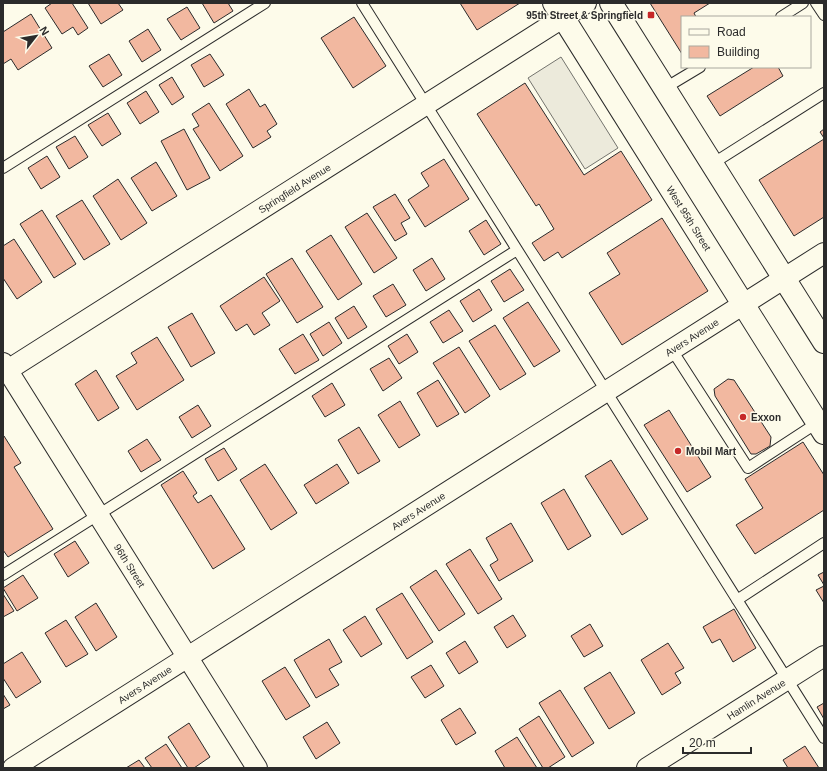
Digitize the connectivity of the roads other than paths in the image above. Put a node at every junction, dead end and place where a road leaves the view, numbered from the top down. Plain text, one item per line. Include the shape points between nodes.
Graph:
1 (265, 3) edge
2 (362, 3) edge
3 (586, 3) edge
4 (611, 3) edge
5 (803, 3) edge
6 (816, 3) edge
7 (559, 10) edge
8 (824, 15) edge
9 (783, 16) edge
10 (698, 68) edge
11 (665, 88) junction
12 (824, 93) edge
13 (426, 104) junction
14 (712, 164) junction
15 (3, 168) edge
16 (517, 250) junction
17 (824, 253) edge
18 (784, 279) junction
19 (743, 304) junction
20 (824, 342) edge
21 (672, 350) junction
22 (5, 369) edge
23 (606, 392) junction
24 (821, 428) edge
25 (98, 514) junction
26 (824, 543) edge
27 (3, 575) edge
28 (737, 600) junction
29 (824, 656) edge
30 (188, 657) junction
31 (787, 679) junction
32 (824, 738) edge
33 (13, 768) edge
34 (257, 768) edge
35 (647, 768) edge

1 - 15 lane
2 - 13 lane
3 - 7 street, Springfield Avenue
4 - 11 main road
5 - 9 lane
6 - 8 lane
7 - 13 street, Springfield Avenue
7 - 19 main road, West 95th Street
10 - 11 lane
11 - 14 main road
12 - 14 lane
13 - 16 lane
13 - 22 street, Springfield Avenue
14 - 18 main road
16 - 23 lane
16 - 25 lane
17 - 18 street, Avers Avenue
18 - 19 street, Avers Avenue
18 - 20 main road
19 - 21 street, Avers Avenue
19 - 24 main road, West 95th Street
21 - 23 street, Avers Avenue
21 - 24 lane via 748,468
22 - 25 street, 96th Street
23 - 28 lane
23 - 30 street, Avers Avenue
25 - 27 lane
25 - 30 street, 96th Street
26 - 28 lane
28 - 31 lane
29 - 31 street, Hamlin Avenue
30 - 33 street, Avers Avenue
30 - 34 street, 96th Street
31 - 32 lane
31 - 35 street, Hamlin Avenue

